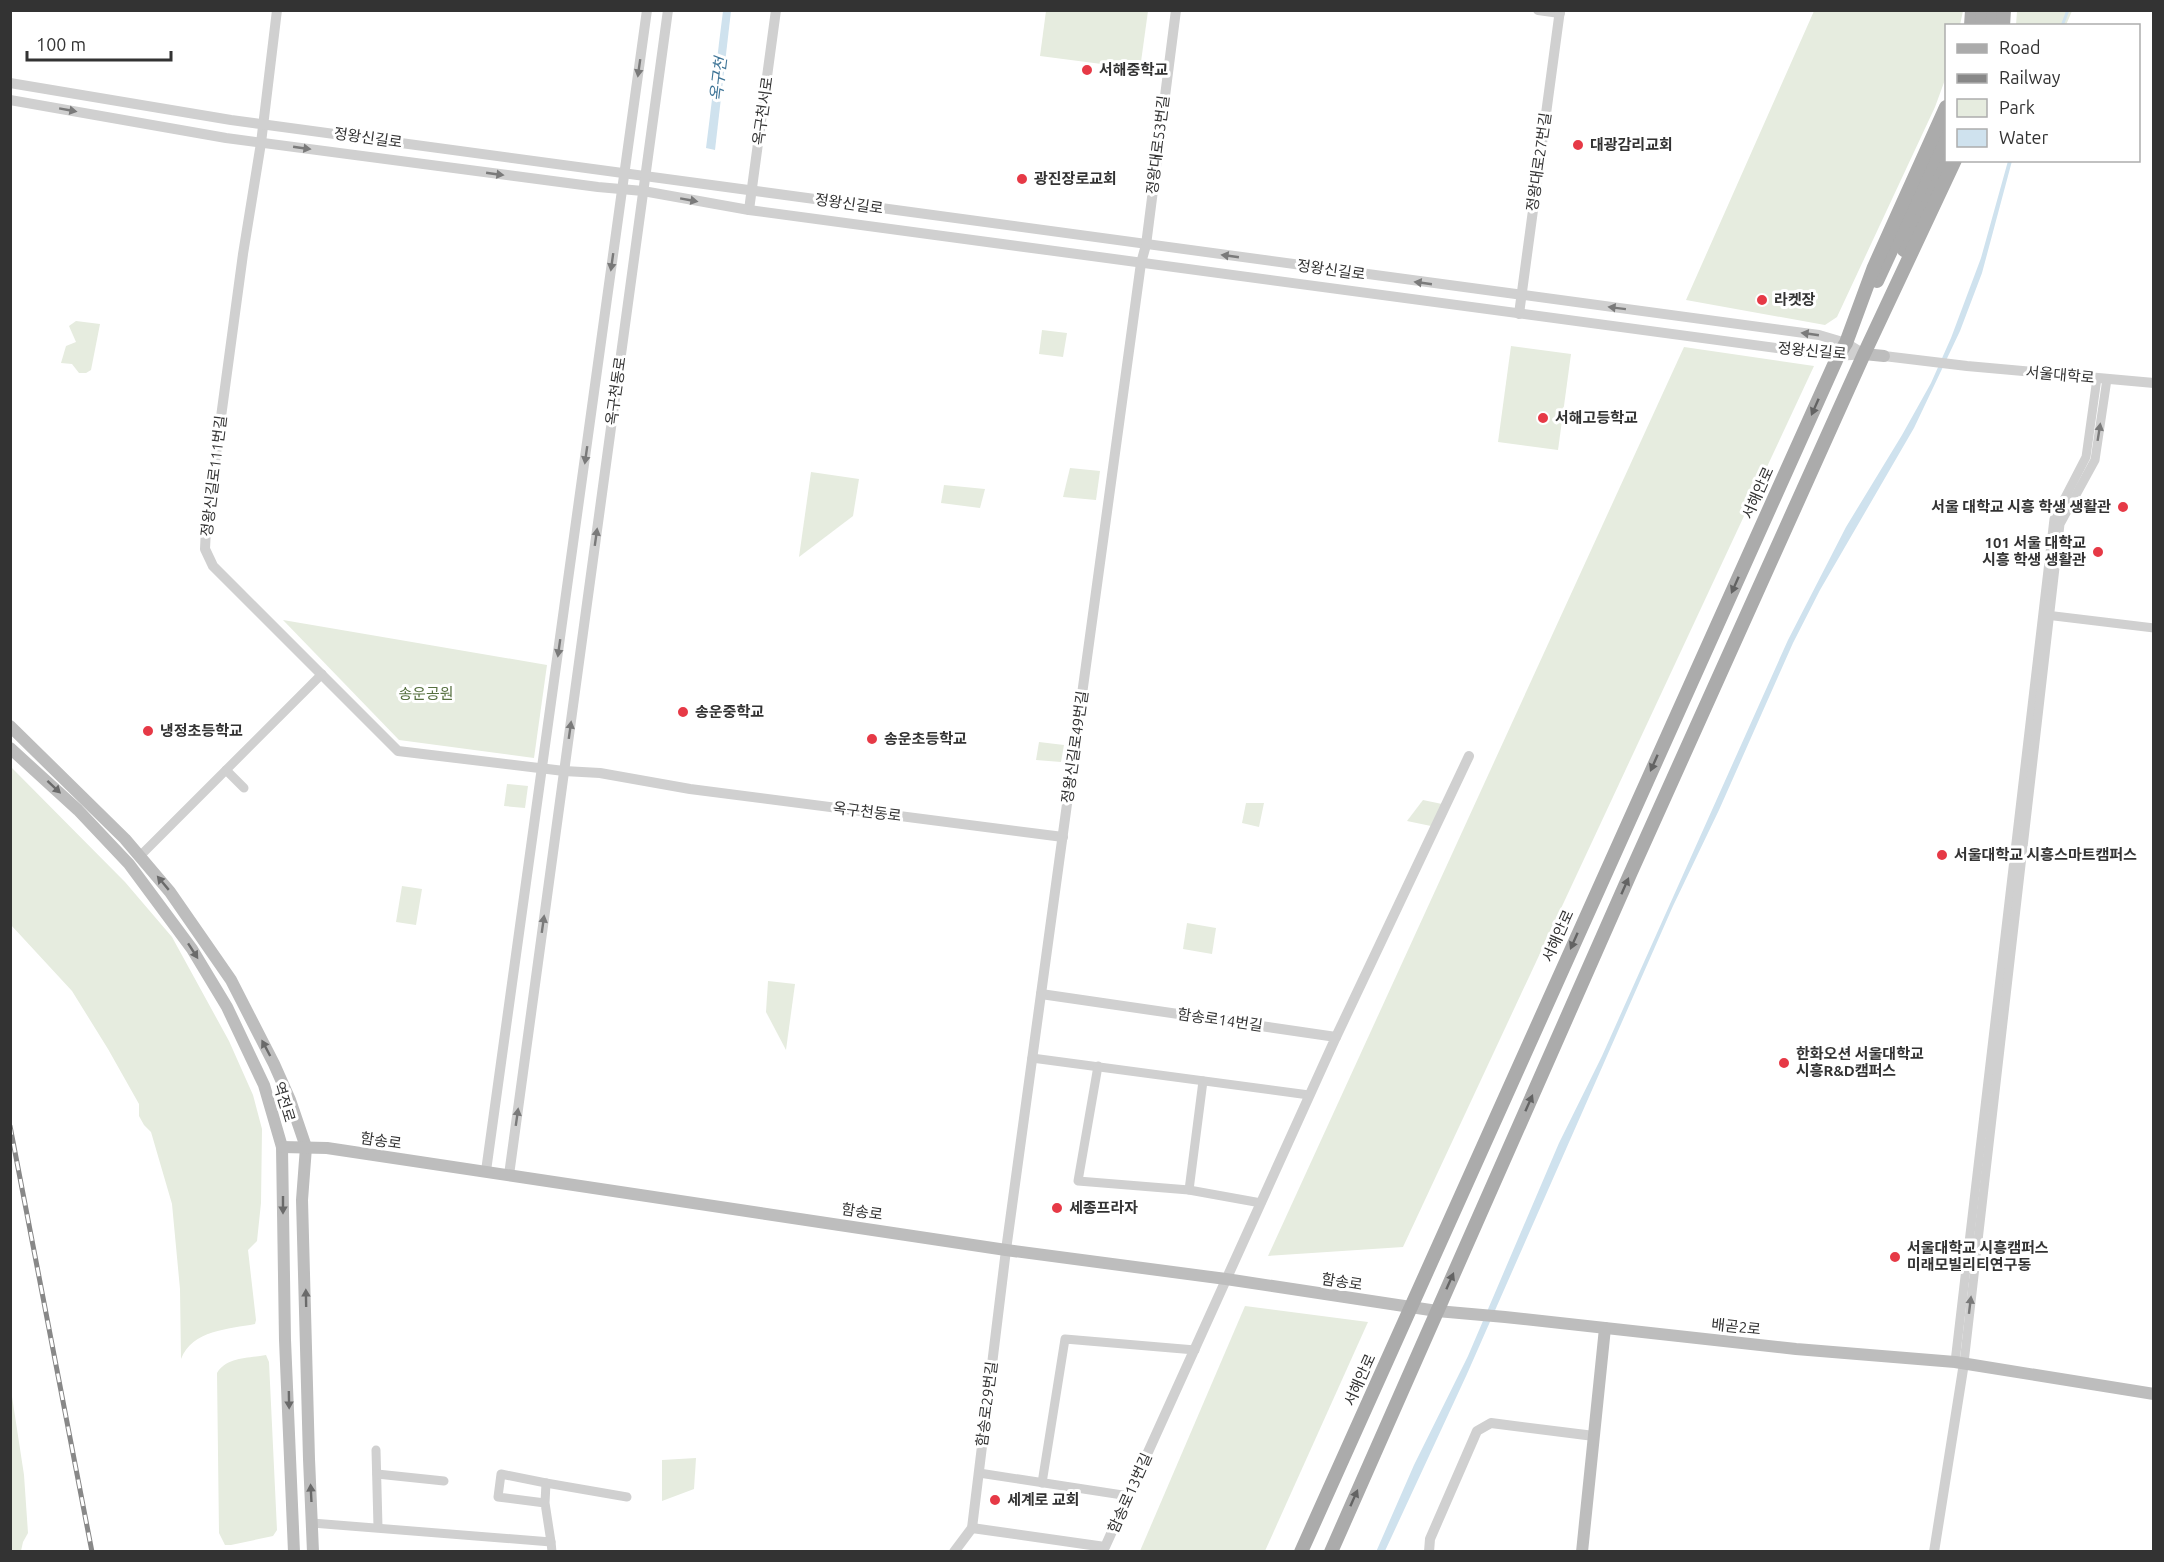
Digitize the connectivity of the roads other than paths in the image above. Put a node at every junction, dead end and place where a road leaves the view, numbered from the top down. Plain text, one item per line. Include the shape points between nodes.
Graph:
1 (277, 10) edge
2 (647, 10) edge
3 (668, 10) edge
4 (776, 10) edge
5 (1176, 10) edge
6 (1538, 10) edge
7 (1560, 12) edge
8 (10, 83) edge
9 (10, 100) edge
10 (1945, 111) edge
11 (262, 124) junction
12 (1945, 137) edge
13 (261, 143) junction
14 (1945, 160) edge
15 (1954, 162) edge
16 (625, 172) junction
17 (645, 176) junction
18 (622, 189) junction
19 (751, 190) junction
20 (643, 191) junction
21 (749, 210) junction
22 (1913, 216) junction
23 (1146, 245) junction
24 (1141, 263) junction
25 (1521, 296) junction
26 (1519, 314) junction
27 (1847, 339) junction
28 (1866, 349) junction
29 (1838, 356) junction
30 (1884, 356) joint
31 (2102, 379) junction
32 (2154, 383) edge
33 (2046, 615) junction
34 (2154, 628) edge
35 (322, 674) junction
36 (10, 726) edge
37 (10, 748) edge
38 (1469, 756) dead end
39 (542, 768) junction
40 (226, 770) junction
41 (564, 771) junction
42 (244, 788) dead end
43 (1063, 837) junction
44 (140, 856) junction
45 (1041, 994) junction
46 (1336, 1036) junction
47 (1032, 1058) junction
48 (1098, 1066) junction
49 (1203, 1081) junction
50 (1310, 1095) junction
51 (282, 1147) junction
52 (306, 1147) junction
53 (486, 1172) junction
54 (509, 1175) junction
55 (1189, 1190) junction
56 (1261, 1203) junction
57 (1006, 1250) junction
58 (1226, 1279) junction
59 (1410, 1307) junction
60 (1437, 1311) junction
61 (1605, 1328) junction
62 (1195, 1350) junction
63 (1959, 1363) junction
64 (2154, 1394) edge
65 (1594, 1436) junction
66 (376, 1450) dead end
67 (979, 1473) junction
68 (377, 1474) junction
69 (444, 1480) dead end
70 (546, 1483) junction
71 (1042, 1483) junction
72 (1129, 1496) junction
73 (627, 1497) dead end
74 (545, 1503) junction
75 (312, 1522) junction
76 (378, 1527) junction
77 (972, 1528) junction
78 (552, 1546) edge
79 (294, 1551) edge
80 (313, 1551) edge
81 (954, 1551) edge
82 (1301, 1551) edge
83 (1331, 1551) edge
84 (1429, 1551) edge
85 (1582, 1551) edge
86 (1934, 1551) edge

1 - 11 street, 정왕신길로111번길
2 -> 16 street, 옥구천동로
3 - 17 street, 옥구천동로
4 - 19 street, 옥구천서로
5 - 23 street, 정왕대로53번길
6 - 7 street
7 - 25 street, 정왕대로27번길
8 - 11 street, 정왕신길로
9 -> 13 street, 정왕신길로
10 - 27 main road, 서해안로 via 1874,267
11 - 13 street, 정왕신길로111번길
11 - 16 street, 정왕신길로
12 - 22 main road
13 -> 18 street, 정왕신길로
13 - 35 street, 정왕신길로111번길 via 205,549 213,566
14 - 22 main road
15 - 28 main road
16 - 17 street, 정왕신길로
16 - 18 street, 옥구천동로
17 - 19 street, 정왕신길로
17 - 20 street, 옥구천동로
18 - 20 street, 정왕신길로
18 -> 39 street, 옥구천동로
19 - 21 street, 옥구천서로
19 - 23 street, 정왕신길로
20 -> 21 street, 정왕신길로
41 -> 20 street, 옥구천동로
21 - 24 street, 정왕신길로
22 - 27 main road, 서해안로
22 - 28 main road
23 - 24 street, 정왕신길로49번길
25 -> 23 street, 정왕신길로
24 - 26 street, 정왕신길로
24 - 43 street, 정왕신길로49번길
25 - 26 street, 정왕대로27번길
27 -> 25 street, 정왕신길로
26 - 29 street, 정왕신길로
27 - 28 street, 정왕신길로
27 - 29 main road, 서해안로
28 - 29 street, 정왕신길로
28 - 30 main road
60 -> 28 main road
29 -> 59 main road, 서해안로
30 - 31 street, 서울대학로
31 - 32 street, 서울대학로
31 - 33 street via 2086,457 2054,519
33 - 34 street
33 - 63 street
35 - 39 street, 정왕신길로111번길 via 398,751
35 - 40 street
36 - 44 main road, 역전로
37 -> 51 main road, 역전로 via 78,810 129,864 192,949 227,1007 264,1085
38 - 46 street
39 - 41 street, 옥구천동로
39 - 53 street, 옥구천동로
40 - 42 street
40 - 44 street
41 - 43 street, 옥구천동로
54 -> 41 street, 옥구천동로
43 - 45 street, 정왕신길로49번길
52 -> 44 main road, 역전로 via 274,1064 231,980
45 - 46 street, 함송로14번길
45 - 47 street, 정왕신길로49번길
46 - 50 street
47 - 48 street
47 - 57 street, 정왕신길로49번길
48 - 49 street
48 - 55 street via 1078,1181
49 - 50 street
49 - 55 street
50 - 56 street
51 - 52 main road, 함송로
51 -> 79 main road, 역전로
52 - 53 main road, 함송로
75 -> 52 main road, 역전로 via 302,1200
53 - 54 main road, 함송로
54 - 57 main road, 함송로
55 - 56 street
56 - 58 street
57 - 58 main road, 함송로
57 - 67 street, 함송로29번길
58 - 59 main road, 함송로
58 - 62 street, 함송로13번길
59 - 60 main road, 함송로
59 - 82 main road, 서해안로
60 - 61 main road, 배곧2로
83 -> 60 main road
61 - 63 main road, 배곧2로
61 - 65 main road
62 - 71 street via 1065,1339
62 - 72 street, 함송로13번길
63 - 64 main road, 배곧2로
63 - 86 street
65 - 84 street via 1491,1423 1477,1431 1430,1539
65 - 85 main road
66 - 68 street
67 - 71 street
67 - 77 street, 함송로29번길
68 - 69 street
68 - 76 street
70 - 73 street
70 - 74 street
70 - 74 street via 501,1474 498,1497
71 - 72 street
72 - 77 street, 함송로13번길 via 1106,1547
74 - 78 street
75 - 76 street
75 - 80 main road, 역전로
76 - 78 street
77 - 81 street

